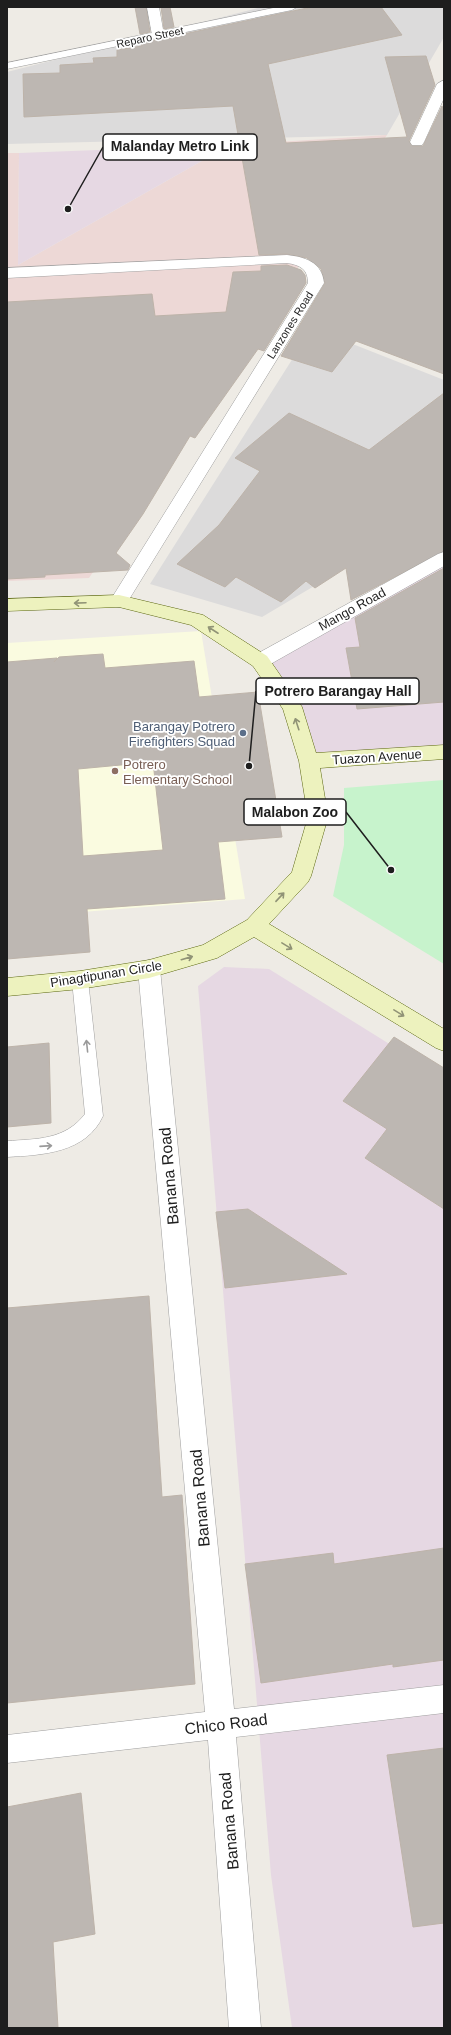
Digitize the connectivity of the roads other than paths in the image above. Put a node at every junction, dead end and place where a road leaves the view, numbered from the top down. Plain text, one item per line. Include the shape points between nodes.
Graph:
1 (154, 7) edge
2 (292, 7) edge
3 (158, 35) junction
4 (7, 66) edge
5 (444, 84) edge
6 (417, 142) dead end
7 (7, 273) edge
8 (444, 558) edge
9 (119, 601) junction
10 (7, 605) edge
11 (260, 661) junction
12 (444, 752) edge
13 (309, 761) junction
14 (254, 926) junction
15 (149, 969) junction
16 (80, 980) junction
17 (7, 987) edge
18 (444, 1041) edge
19 (7, 1149) edge
20 (444, 1699) edge
21 (221, 1725) junction
22 (7, 1749) edge
23 (245, 2028) edge

1 - 3 street
2 - 3 lane, Reparo Street
3 - 4 lane, Reparo Street
5 - 6 street
7 - 9 street, Lanzones Road via 287,259 302,261 312,268 316,275 316,283
8 - 11 street, Mango Road
9 -> 10 main road, Pinagtipunan Circle
11 -> 9 main road, Pinagtipunan Circle via 197,620
13 -> 11 main road, Pinagtipunan Circle via 292,707
12 - 13 main road, Tuazon Avenue
14 -> 13 main road, Pinagtipunan Circle via 301,876 318,817
15 -> 14 main road, Pinagtipunan Circle via 209,952
14 -> 18 main road
15 - 16 main road, Pinagtipunan Circle
15 - 21 street, Banana Road
16 - 17 main road, Pinagtipunan Circle
19 -> 16 lane via 56,1145 87,1128 94,1116
20 - 21 street, Chico Road
21 - 22 street, Chico Road
21 - 23 street, Banana Road

